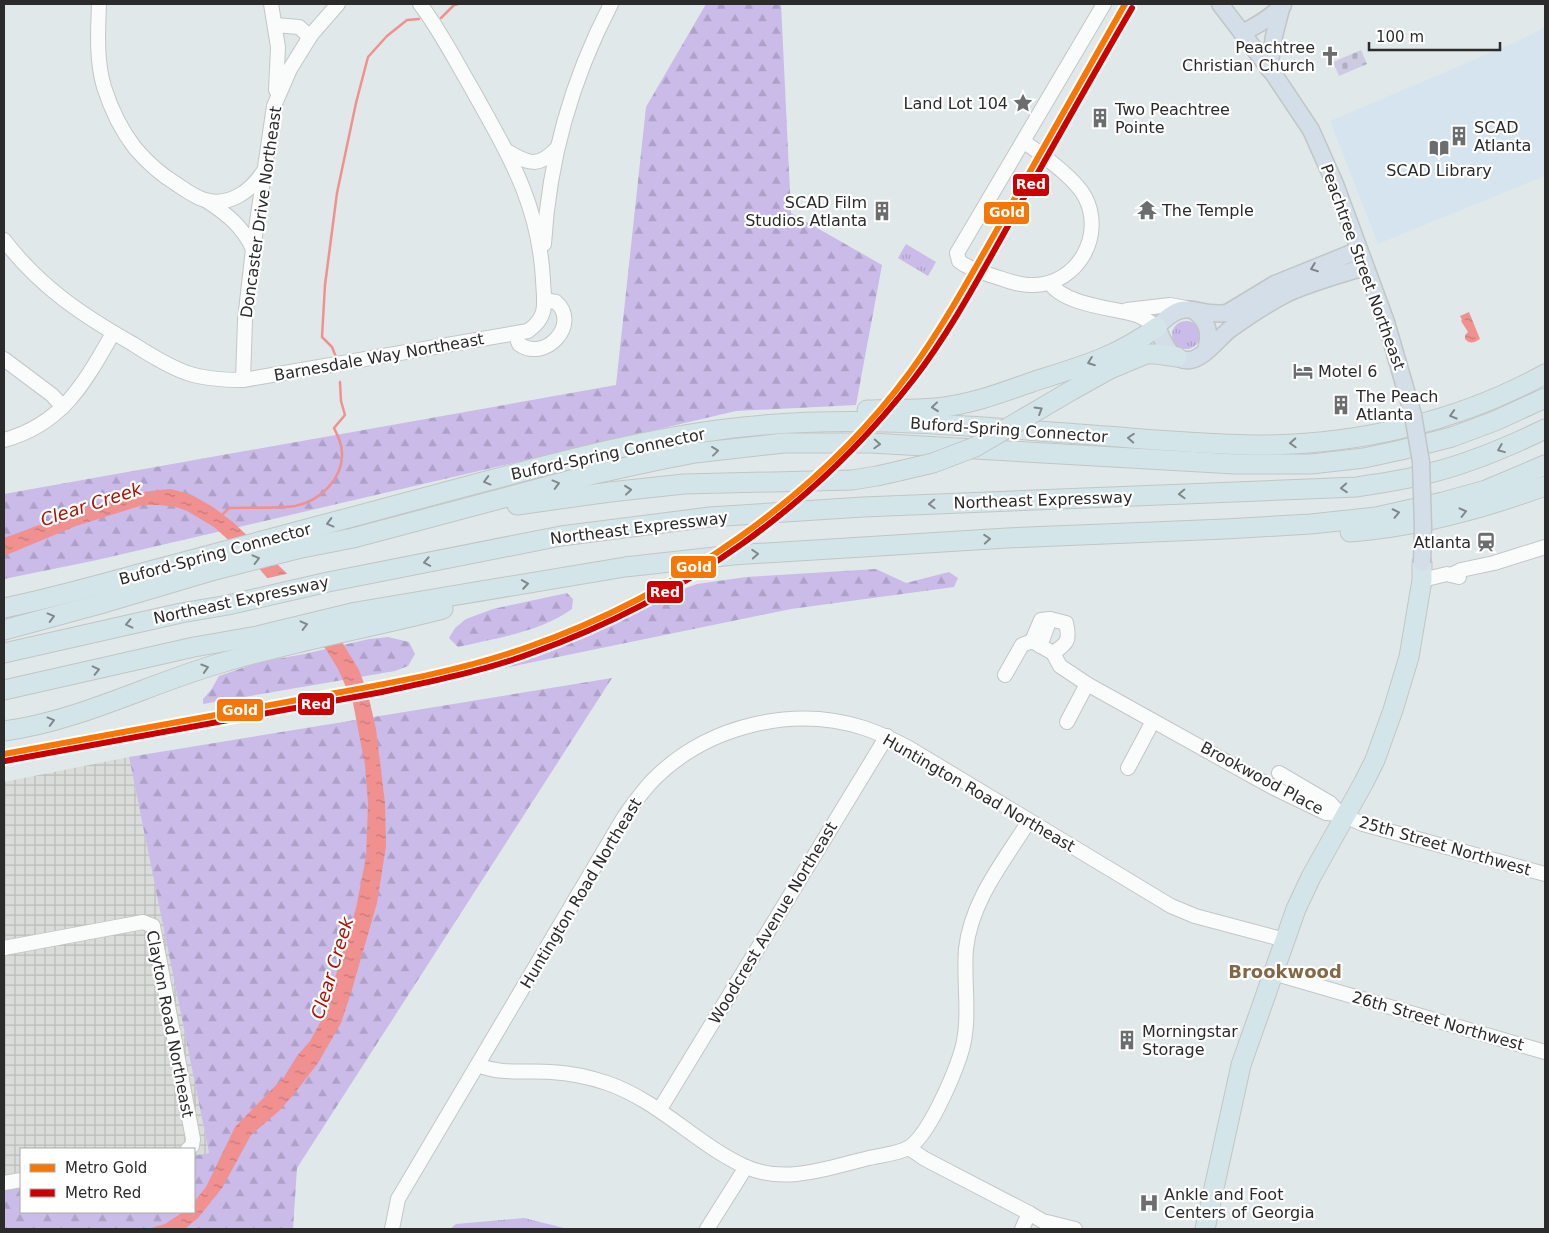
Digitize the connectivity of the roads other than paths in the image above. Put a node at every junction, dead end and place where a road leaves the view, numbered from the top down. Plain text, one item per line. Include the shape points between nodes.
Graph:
1 (99, 4) edge
2 (271, 4) edge
3 (338, 4) edge
4 (420, 4) edge
5 (612, 4) edge
6 (1104, 4) edge
7 (1220, 4) edge
8 (1283, 5) edge
9 (275, 25) junction
10 (1242, 33) junction
11 (310, 37) junction
12 (1269, 69) junction
13 (274, 106) junction
14 (1023, 141) junction
15 (557, 148) junction
16 (507, 151) junction
17 (265, 170) junction
18 (206, 200) junction
19 (4, 240) edge
20 (254, 249) junction
21 (1359, 250) junction
22 (542, 257) junction
23 (1364, 267) junction
24 (1050, 283) junction
25 (544, 300) junction
26 (1189, 309) junction
27 (1113, 311) junction
28 (1157, 327) junction
29 (113, 333) junction
30 (515, 334) junction
31 (1136, 342) junction
32 (1206, 350) junction
33 (1177, 357) junction
34 (4, 359) edge
35 (1545, 374) edge
36 (243, 380) junction
37 (1545, 398) edge
38 (63, 407) junction
39 (775, 423) junction
40 (1545, 429) edge
41 (4, 440) edge
42 (1545, 465) edge
43 (1545, 486) edge
44 (390, 527) junction
45 (1225, 530) junction
46 (295, 541) junction
47 (1545, 547) edge
48 (213, 562) junction
49 (1422, 571) junction
50 (4, 608) edge
51 (4, 630) edge
52 (263, 643) junction
53 (1036, 643) junction
54 (1053, 652) junction
55 (4, 653) edge
56 (1005, 675) dead end
57 (1087, 684) junction
58 (4, 690) edge
59 (1153, 721) junction
60 (1067, 722) dead end
61 (4, 731) edge
62 (887, 736) junction
63 (1128, 768) dead end
64 (1280, 773) dead end
65 (1342, 816) junction
66 (1029, 821) junction
67 (1545, 874) edge
68 (1285, 940) junction
69 (4, 948) edge
70 (1273, 973) junction
71 (1545, 1052) edge
72 (478, 1065) junction
73 (660, 1109) junction
74 (189, 1148) edge
75 (909, 1148) junction
76 (746, 1167) junction
77 (20, 1180) edge
78 (4, 1183) edge
79 (1029, 1213) junction
80 (1051, 1226) edge
81 (392, 1229) edge
82 (707, 1229) edge
83 (1022, 1229) edge
84 (1075, 1229) edge
85 (1205, 1229) edge

1 - 18 street via 101,75 124,132 164,176
2 - 9 street
3 - 11 street, Doncaster Drive Northeast
4 - 16 street via 438,29
5 - 15 street via 598,28 578,78
6 - 14 street
7 - 10 main road, Peachtree Street Northeast
8 - 10 main road via 1265,21
8 - 12 main road
9 - 11 street via 299,27
9 - 13 street via 278,66
10 - 12 main road, Peachtree Street Northeast
11 - 13 street, Doncaster Drive Northeast via 290,69
12 - 21 main road, Peachtree Street Northeast via 1311,130
13 - 17 street, Doncaster Drive Northeast
14 - 24 street via 1076,185 1090,209 1092,224 1085,254 1076,267
14 - 24 street via 957,257 972,269 1015,283 1035,286
15 - 16 street via 540,162 518,158
15 - 22 street
16 - 22 street via 529,201
17 - 18 street via 253,186 239,196
17 - 20 street, Doncaster Drive Northeast
18 - 20 street via 239,226
19 - 29 street, Barnesdale Way Northeast via 49,289
20 - 36 street, Doncaster Drive Northeast via 245,320
21 - 23 main road, Peachtree Street Northeast
21 -> 26 main road via 1284,280 1227,313
22 - 25 street, Barnesdale Way Northeast
23 - 32 main road via 1287,294 1236,326
23 - 49 main road, Peachtree Street Northeast, bridge via 1386,322 1413,415 1421,462
24 - 27 street via 1054,290
25 - 30 street, Barnesdale Way Northeast via 538,324
25 - 30 street via 556,302 563,311 564,326 557,340 544,348 530,349 519,344
26 - 27 street via 1170,305
26 - 28 main road via 1175,311
26 - 32 main road via 1202,317 1209,330
27 - 28 street via 1140,316
27 - 31 street via 1132,320
28 - 31 highway
28 - 33 main road via 1167,349
29 - 36 street, Barnesdale Way Northeast via 186,372 214,379
29 - 38 street via 87,379
30 - 36 street, Barnesdale Way Northeast
31 -> 39 highway via 1070,370 968,402 937,408 821,411
32 - 33 main road via 1190,360
44 -> 33 highway, bridge via 536,502 684,484 852,480 878,476 933,463 975,447 1074,389 1146,354
34 - 38 street
35 -> 39 highway, Buford-Spring Connector via 1468,410 1392,432 1264,445 885,422
44 -> 37 highway, Buford-Spring Connector via 598,473 695,453 749,446 871,443 1235,464 1311,464 1373,456 1452,438
38 - 41 street via 24,433
39 -> 46 highway, Buford-Spring Connector via 636,444 545,466
40 -> 55 highway, Northeast Expressway via 1471,462 1428,474 1357,487 863,507 710,517 562,536 182,612
45 -> 42 highway via 1376,517 1486,490
45 -> 43 highway via 1261,540 1380,530 1466,512
44 - 46 highway, Buford-Spring Connector via 353,538
52 -> 45 highway via 477,592 625,567 733,555 1007,538
46 - 48 highway, Buford-Spring Connector
47 - 49 street via 1499,562 1493,570 1477,577 1463,578
48 - 50 highway, Buford-Spring Connector
51 -> 48 highway, Buford-Spring Connector via 107,602
49 - 65 highway, Peachtree Street Northeast via 1409,657 1393,710 1375,760
58 -> 52 highway via 185,650
61 -> 52 highway via 67,716
53 - 54 street
53 - 54 street via 1050,619 1066,623 1069,636 1064,645
53 - 56 street via 1022,645
54 - 57 street, Brookwood Place via 1060,666
57 - 59 street, Brookwood Place
57 - 60 street
59 - 63 street
59 - 65 street, Brookwood Place via 1272,787 1326,813
62 - 66 street, Huntington Road Northeast
62 - 72 street, Huntington Road Northeast via 834,721 776,720 719,736 670,765 644,790 624,817
62 - 73 street, Woodcrest Avenue Northeast
64 - 65 street, Brookwood Place via 1330,802
65 - 67 street, 25th Street Northwest
65 - 68 highway, Peachtree Street Northeast via 1311,876
66 - 68 street, Huntington Road Northeast via 1171,906 1195,916
66 - 75 street via 984,892 974,915 966,950 967,1016 961,1053 926,1129
68 - 70 highway, Peachtree Street Northeast
69 - 74 street, Clayton Road Northeast via 143,922 150,924 155,930 193,1139
70 - 71 street, 26th Street Northwest
70 - 85 highway, Peachtree Street Northeast via 1241,1065
72 - 73 street via 500,1072 550,1072 589,1078 626,1090
72 - 81 street, Huntington Road Northeast via 398,1200
73 - 76 street via 725,1156
75 - 76 street via 803,1174 774,1174
75 - 79 street
76 - 82 street
77 - 78 street
79 - 80 street
79 - 83 street
80 - 84 street

